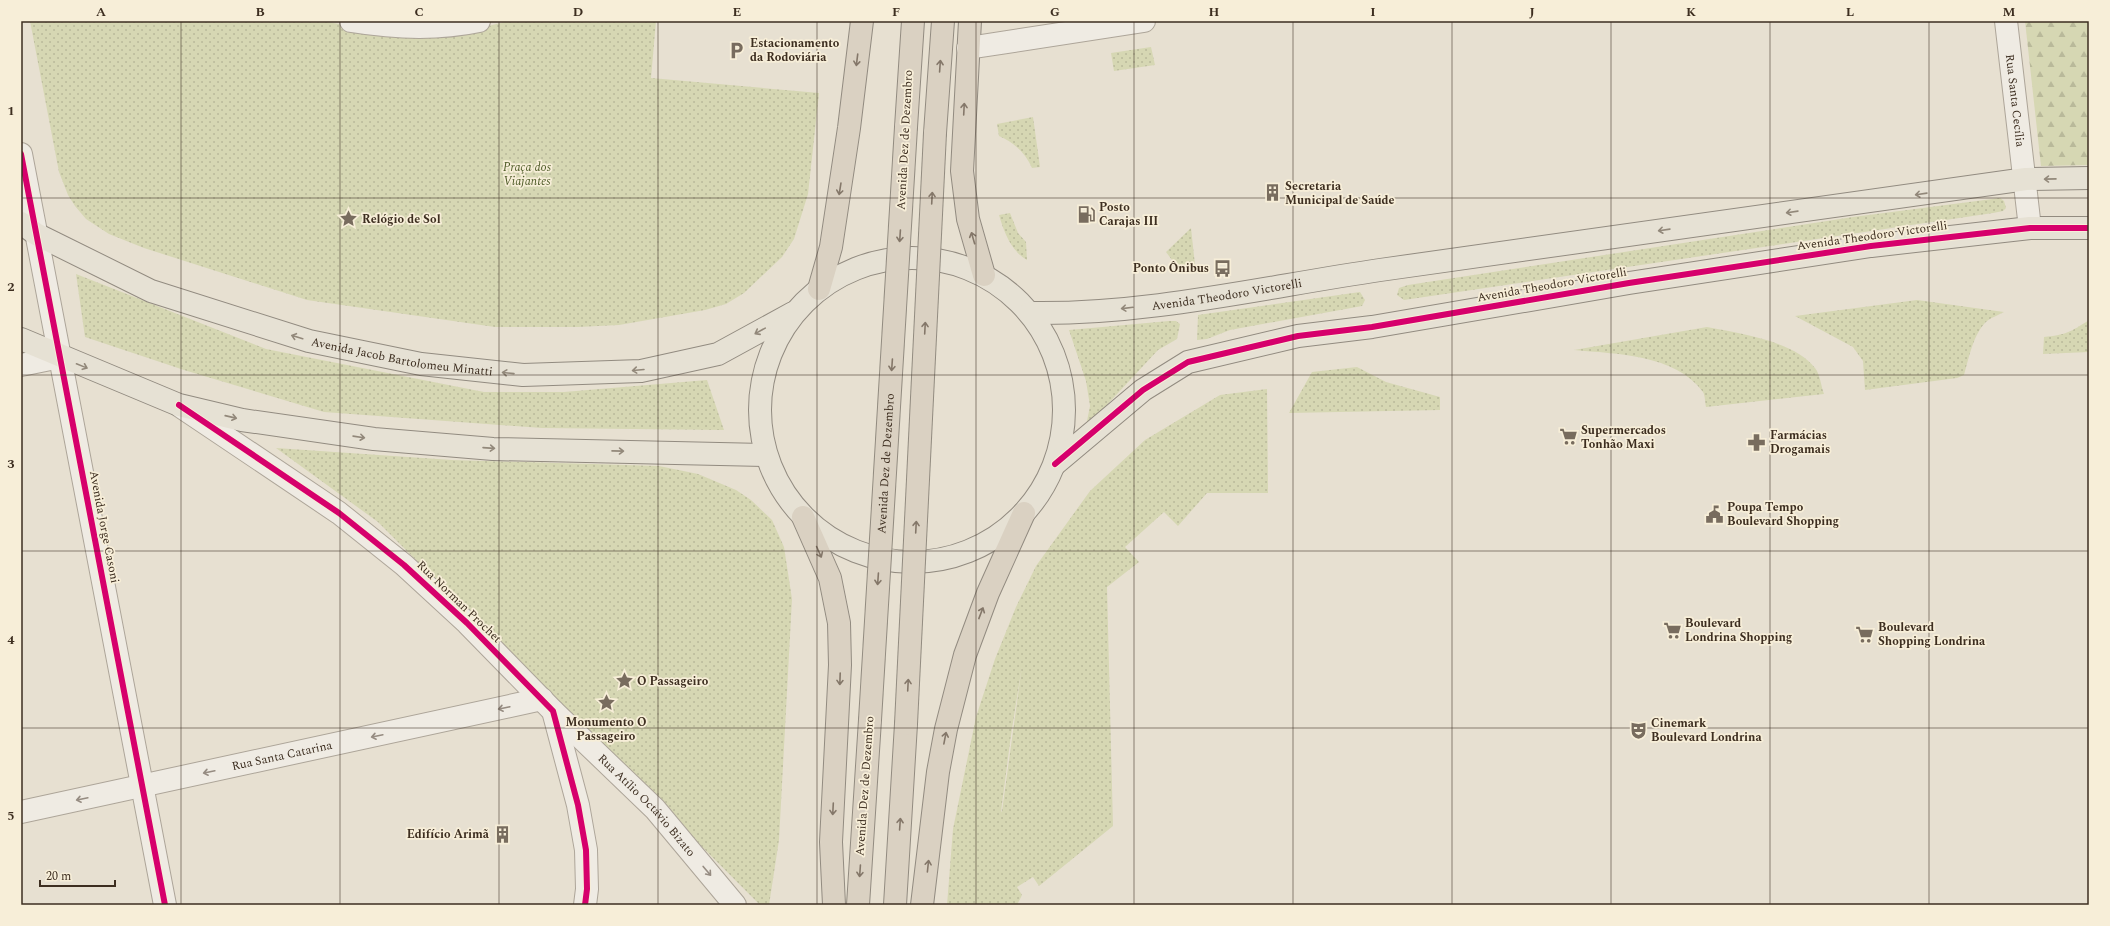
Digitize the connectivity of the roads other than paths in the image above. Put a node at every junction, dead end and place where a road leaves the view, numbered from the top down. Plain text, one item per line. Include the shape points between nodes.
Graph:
1 (351, 21) edge
2 (479, 21) edge
3 (862, 21) edge
4 (913, 21) edge
5 (943, 21) edge
6 (970, 21) edge
7 (1144, 21) edge
8 (2006, 21) edge
9 (968, 48) junction
10 (21, 154) edge
11 (2089, 178) edge
12 (2026, 179) junction
13 (2030, 228) junction
14 (2089, 228) edge
15 (28, 229) edge
16 (984, 275) junction
17 (819, 289) junction
18 (794, 312) junction
19 (1030, 313) junction
20 (21, 339) edge
21 (60, 357) junction
22 (21, 365) edge
23 (179, 405) junction
24 (766, 455) junction
25 (1055, 464) junction
26 (1024, 513) junction
27 (803, 517) junction
28 (548, 705) junction
29 (142, 787) junction
30 (21, 812) edge
31 (165, 905) edge
32 (585, 905) edge
33 (735, 905) edge
34 (834, 905) edge
35 (858, 905) edge
36 (895, 905) edge
37 (922, 905) edge

1 - 2 street via 416,28
3 -> 17 highway via 831,247
4 -> 35 highway, Avenida Dez de Dezembro, bridge
36 -> 5 highway, bridge
6 - 9 highway
7 - 9 street
8 - 12 street, Rua Santa Cecília
16 -> 9 highway via 968,219 962,171
10 - 15 street, Avenida Jorge Casoni
11 -> 12 main road, Avenida Theodoro Victorelli
12 - 13 street, Rua Santa Cecília
12 -> 19 main road, Avenida Theodoro Victorelli via 1360,273 1193,300 1101,311
13 - 14 main road, Avenida Theodoro Victorelli
13 - 25 main road, Avenida Theodoro Victorelli via 1871,246 1629,283 1291,337 1195,360 1143,390
18 -> 15 main road, Avenida Jacob Bartolomeu Minatti via 718,354 641,371 523,375 421,364 309,341 151,291
15 - 21 street, Avenida Jorge Casoni
16 - 17 main road via 951,262 917,257 882,260 855,269
16 - 19 main road via 1010,293
17 - 18 main road
18 - 24 main road via 774,344 762,380 759,417
19 - 25 main road via 1048,339 1060,369 1064,401 1063,433
20 - 21 main road
21 - 22 street
21 -> 23 main road
21 - 29 street, Avenida Jorge Casoni
23 -> 24 main road via 242,420 374,440 493,449
23 - 28 street, Rua Norman Prochet via 339,513 404,565 467,623
24 - 27 main road via 780,488
25 - 26 main road via 1042,490
26 - 27 main road via 998,536 966,552 932,561 904,561 862,554 830,539
37 -> 26 highway via 938,772 963,662 988,594
27 -> 34 highway via 830,578 839,623 840,672 831,842
28 -> 29 street, Rua Santa Catarina
28 - 32 street, Rua Norman Prochet via 578,805 586,850
28 -> 33 street, Rua Atílio Octávio Bizato via 655,809
29 -> 30 street, Rua Santa Catarina
29 - 31 street, Avenida Jorge Casoni

